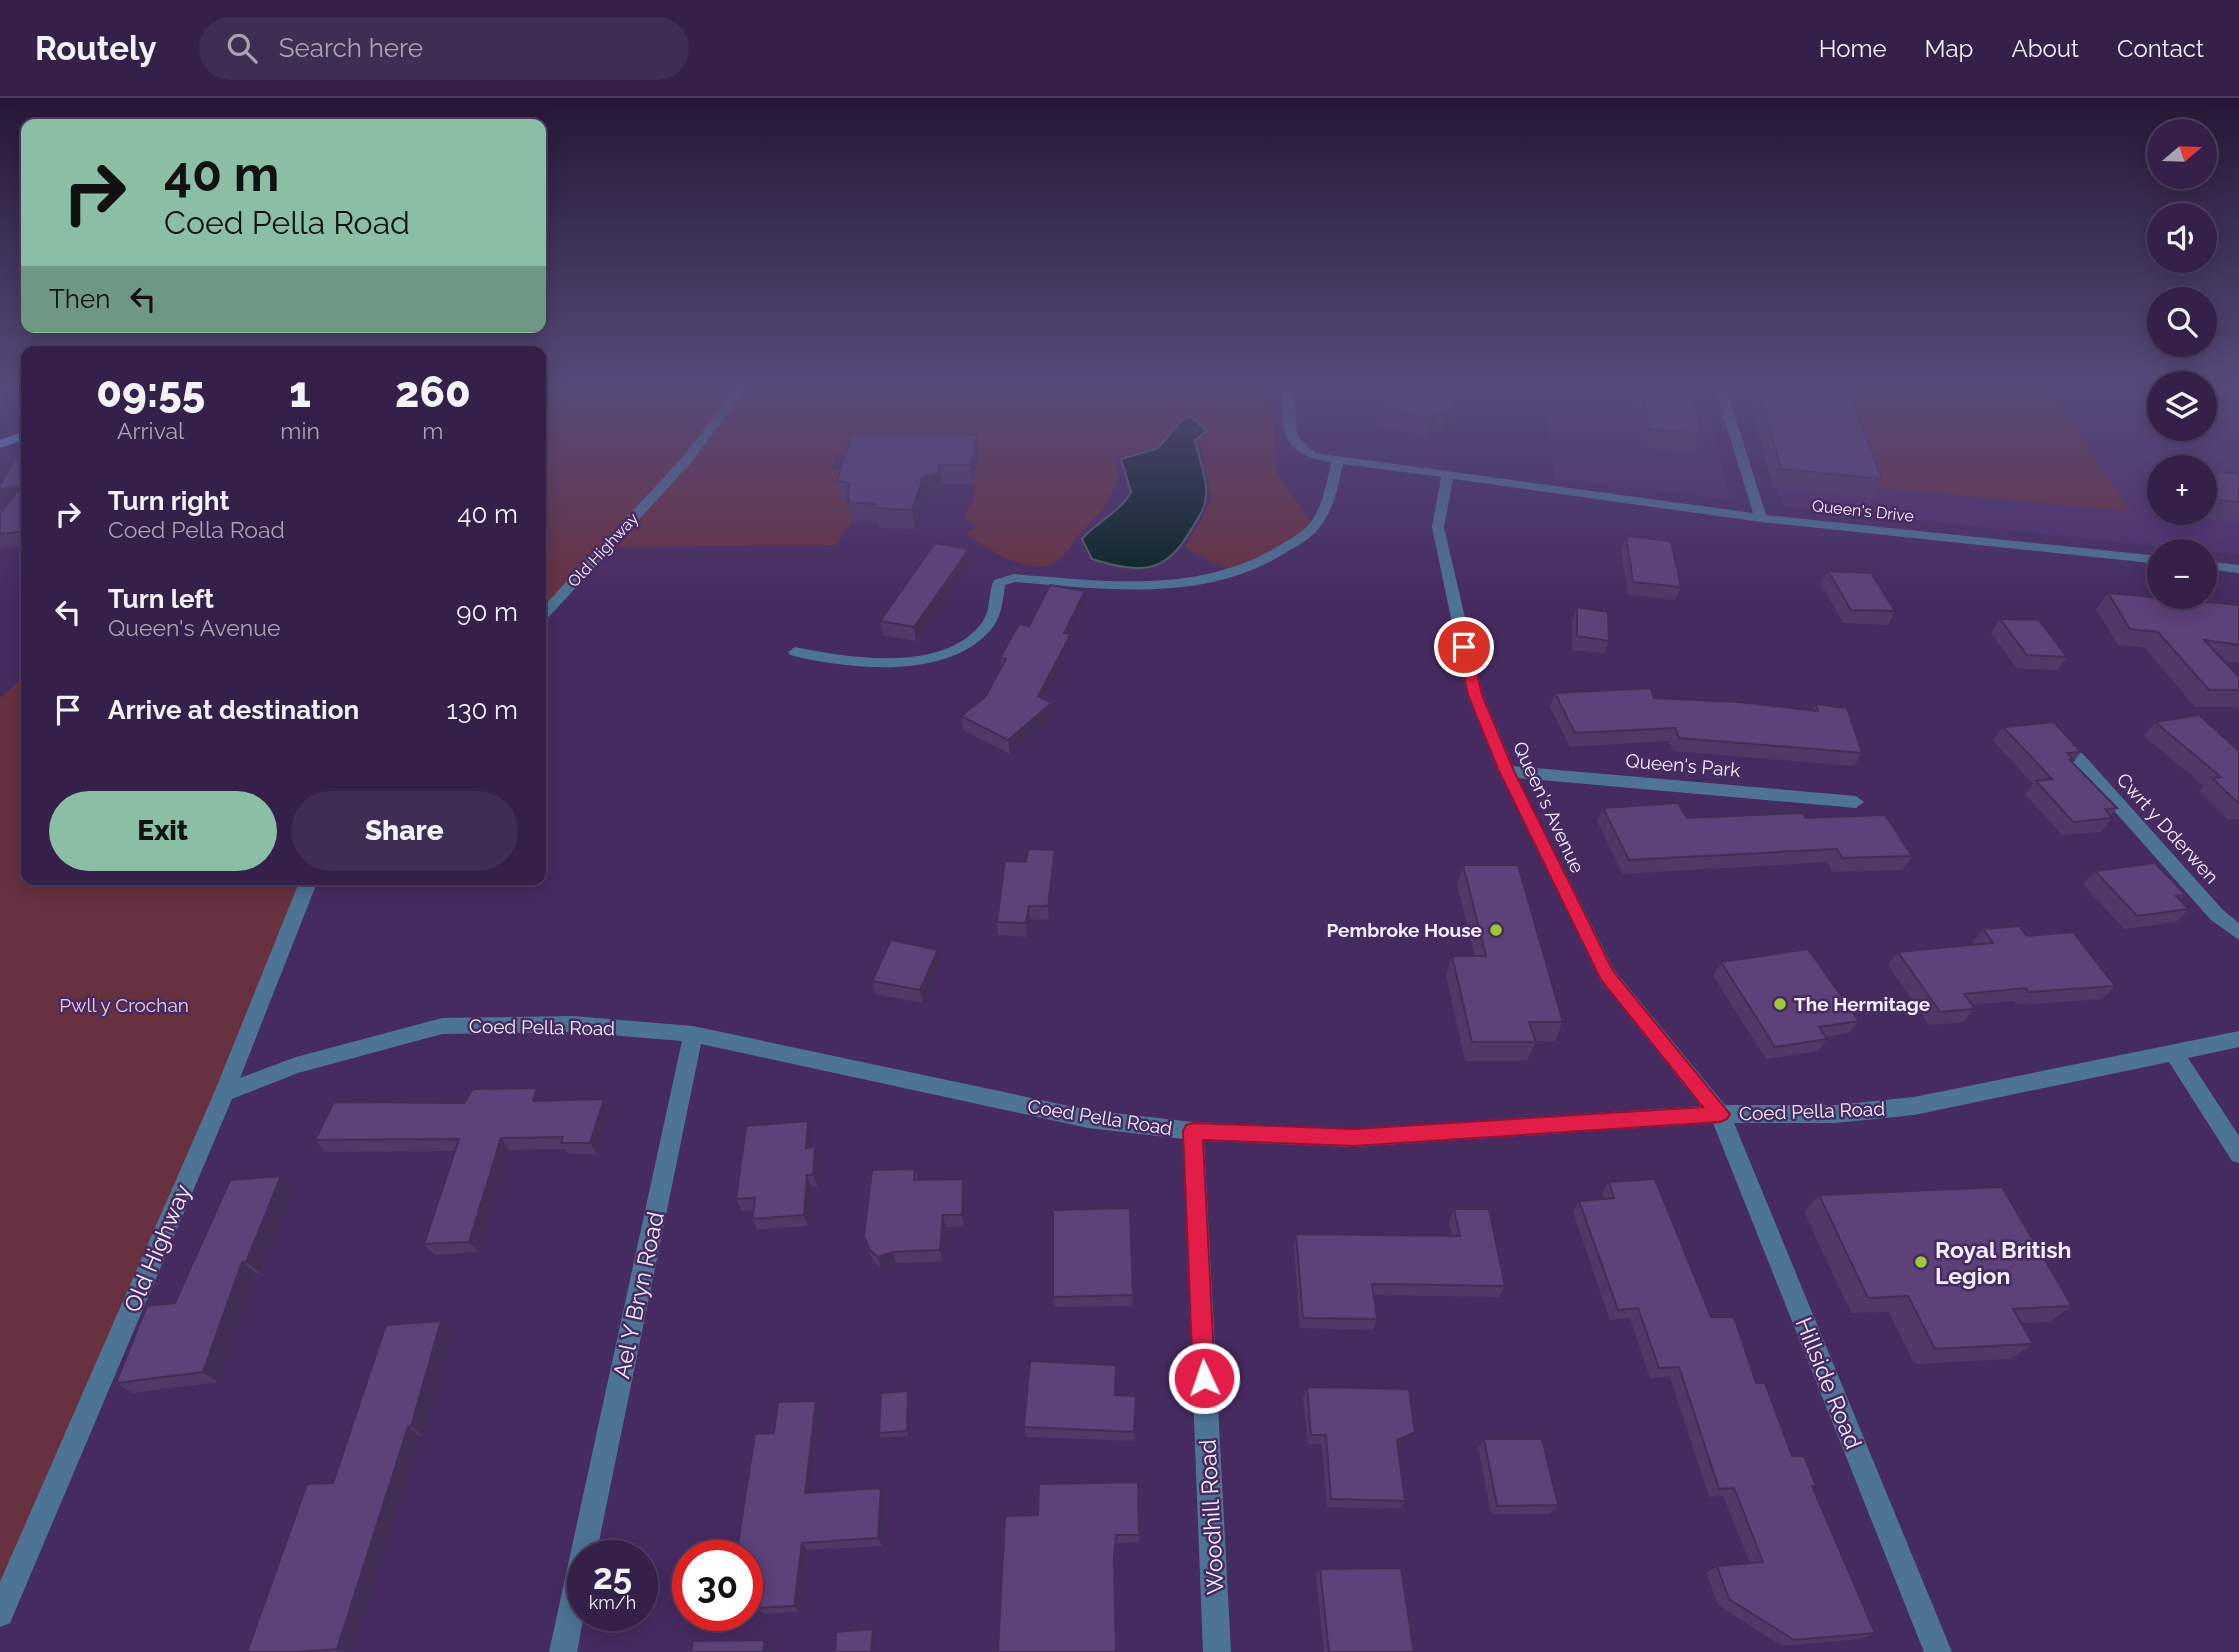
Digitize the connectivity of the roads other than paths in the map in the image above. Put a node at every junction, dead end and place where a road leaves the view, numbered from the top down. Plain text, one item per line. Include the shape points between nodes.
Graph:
1 (688, 458) edge
2 (1322, 458) edge
3 (1742, 458) edge
4 (1338, 460) junction
5 (1447, 476) junction
6 (1761, 518) junction
7 (2147, 559) edge
8 (2217, 566) edge
9 (2239, 569) edge
10 (546, 612) edge
11 (795, 652) dead end
12 (2068, 748) edge
13 (1507, 771) junction
14 (1856, 802) dead end
15 (307, 885) edge
16 (2239, 933) edge
17 (694, 1034) junction
18 (2239, 1039) edge
19 (2175, 1054) junction
20 (223, 1093) junction
21 (1720, 1114) junction
22 (1193, 1131) junction
23 (2239, 1154) edge
24 (587, 1540) edge
25 (0, 1612) edge
26 (567, 1631) edge
27 (563, 1652) edge
28 (1217, 1652) edge
29 (1938, 1652) edge

1 - 10 street, Old Highway
2 - 4 street, Queen's Drive
3 - 6 street
4 - 5 street, Queen's Drive
4 - 11 street via 1330,497 1314,526 1267,560 1217,577 1126,587 1014,578 999,583 990,622 969,645 929,660 875,662
5 - 6 street, Queen's Drive
5 - 13 street, Queen's Avenue via 1438,527 1475,695
6 - 7 street, Queen's Drive
8 - 9 street
12 - 16 street, Cwrt y Dderwen via 2217,915
13 - 14 street, Queen's Park
13 - 21 street, Queen's Avenue via 1607,975
15 - 20 street, Old Highway
17 - 20 street, Coed Pella Road via 573,1024 442,1026 296,1065
17 - 22 street, Coed Pella Road via 1088,1119
17 - 24 street, Ael Y Bryn Road
18 - 19 street, Coed Pella Road
19 - 21 street, Coed Pella Road via 1914,1106 1835,1114
19 - 23 street
20 - 25 street, Old Highway
21 - 22 street, Coed Pella Road via 1354,1138
21 - 29 street, Hillside Road
22 - 28 street, Woodhill Road
26 - 27 street, Ael Y Bryn Road

